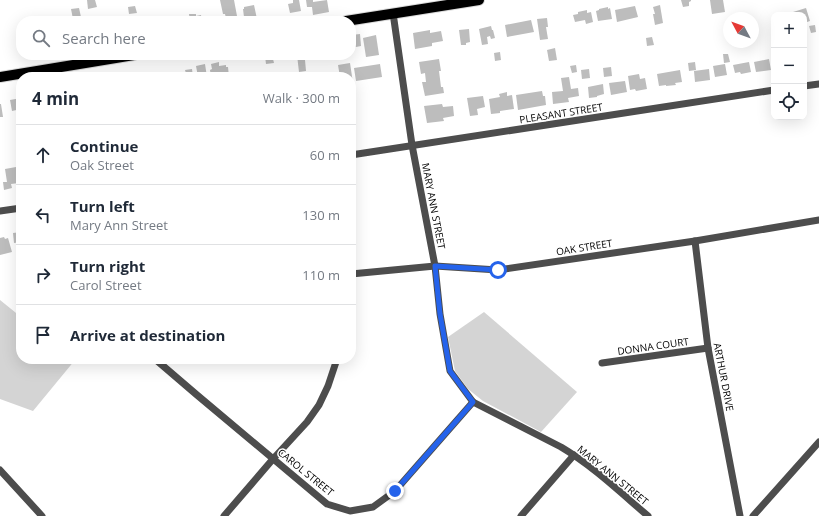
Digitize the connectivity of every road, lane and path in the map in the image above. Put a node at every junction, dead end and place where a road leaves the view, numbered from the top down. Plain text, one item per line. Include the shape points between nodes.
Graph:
1 (479, 0) edge
2 (393, 13) junction
3 (356, 19) edge
4 (102, 60) edge
5 (26, 72) edge
6 (16, 73) edge
7 (0, 76) edge
8 (819, 84) edge
9 (807, 86) edge
10 (771, 90) edge
11 (412, 145) junction
12 (356, 154) edge
13 (16, 209) edge
14 (0, 212) edge
15 (819, 220) edge
16 (695, 240) junction
17 (435, 266) junction
18 (356, 274) edge
19 (708, 348) junction
20 (602, 363) dead end
21 (161, 364) edge
22 (335, 364) edge
23 (473, 402) junction
24 (819, 442) edge
25 (574, 455) junction
26 (273, 459) junction
27 (0, 470) edge
28 (42, 516) edge
29 (224, 516) edge
30 (521, 516) edge
31 (648, 516) edge
32 (740, 516) edge
33 (753, 516) edge

1 - 2 main road
2 - 3 main road
2 - 11 street, MARY ANN STREET
4 - 5 main road
6 - 7 main road
8 - 9 street
10 - 11 street, PLEASANT STREET
11 - 12 street, PLEASANT STREET
11 - 17 street, MARY ANN STREET
13 - 14 street
15 - 16 street, OAK STREET
16 - 17 street, OAK STREET via 498,270
16 - 19 street, ARTHUR DRIVE
17 - 18 street, OAK STREET
17 - 23 street, MARY ANN STREET via 450,371
19 - 20 street, DONNA COURT
19 - 32 street, ARTHUR DRIVE
21 - 26 street, CAROL STREET
22 - 26 street via 319,405
23 - 25 street, MARY ANN STREET
23 - 26 street, CAROL STREET via 395,491 373,507 350,511 327,504
24 - 33 street
25 - 30 street
25 - 31 street, MARY ANN STREET
26 - 29 street
27 - 28 street

